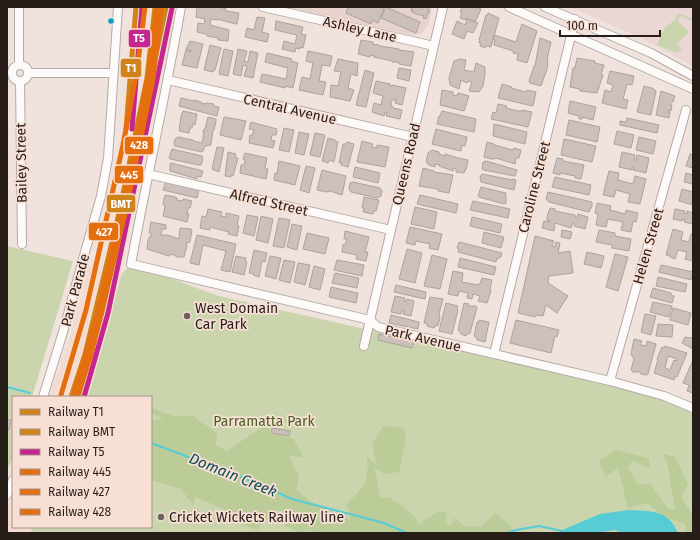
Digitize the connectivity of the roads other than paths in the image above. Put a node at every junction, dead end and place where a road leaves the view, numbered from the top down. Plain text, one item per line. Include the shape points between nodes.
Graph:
1 (19, 7) edge
2 (118, 7) edge
3 (181, 7) edge
4 (263, 7) edge
5 (443, 7) edge
6 (509, 7) edge
7 (545, 7) edge
8 (575, 19) junction
9 (571, 35) junction
10 (434, 46) junction
11 (19, 65) junction
12 (10, 73) edge
13 (29, 73) junction
14 (113, 73) junction
15 (693, 76) edge
16 (168, 80) junction
17 (20, 81) junction
18 (693, 90) edge
19 (686, 110) dead end
20 (413, 137) junction
21 (148, 174) junction
22 (391, 230) junction
23 (22, 244) dead end
24 (370, 320) junction
25 (364, 346) dead end
26 (494, 354) junction
27 (610, 381) junction
28 (43, 396) edge
29 (693, 408) edge
30 (12, 482) edge
31 (7, 495) edge

1 - 11 street
2 - 14 street, Park Parade
3 - 16 street
4 - 10 street, Ashley Lane
5 - 10 street, Queens Road
6 - 9 street
7 - 8 street
8 - 9 street, Caroline Street
8 - 15 street via 651,52
9 - 18 street
9 - 26 street, Caroline Street
10 - 20 street, Queens Road
11 - 12 street
11 - 13 street via 27,68
12 - 17 street
13 - 14 street
13 - 17 street via 27,78
14 - 28 street, Park Parade via 108,158 101,196
16 - 20 street, Central Avenue
16 - 21 street
17 - 23 street, Bailey Street
19 - 27 street, Helen Street
20 - 22 street, Queens Road
21 - 22 street, Alfred Street
21 - 24 street, Park Avenue via 131,264
22 - 24 street, Queens Road
24 - 25 street, Queens Road
24 - 26 street, Park Avenue via 378,327
26 - 27 street, Park Avenue
27 - 29 street, Park Avenue via 664,396
30 - 31 street

